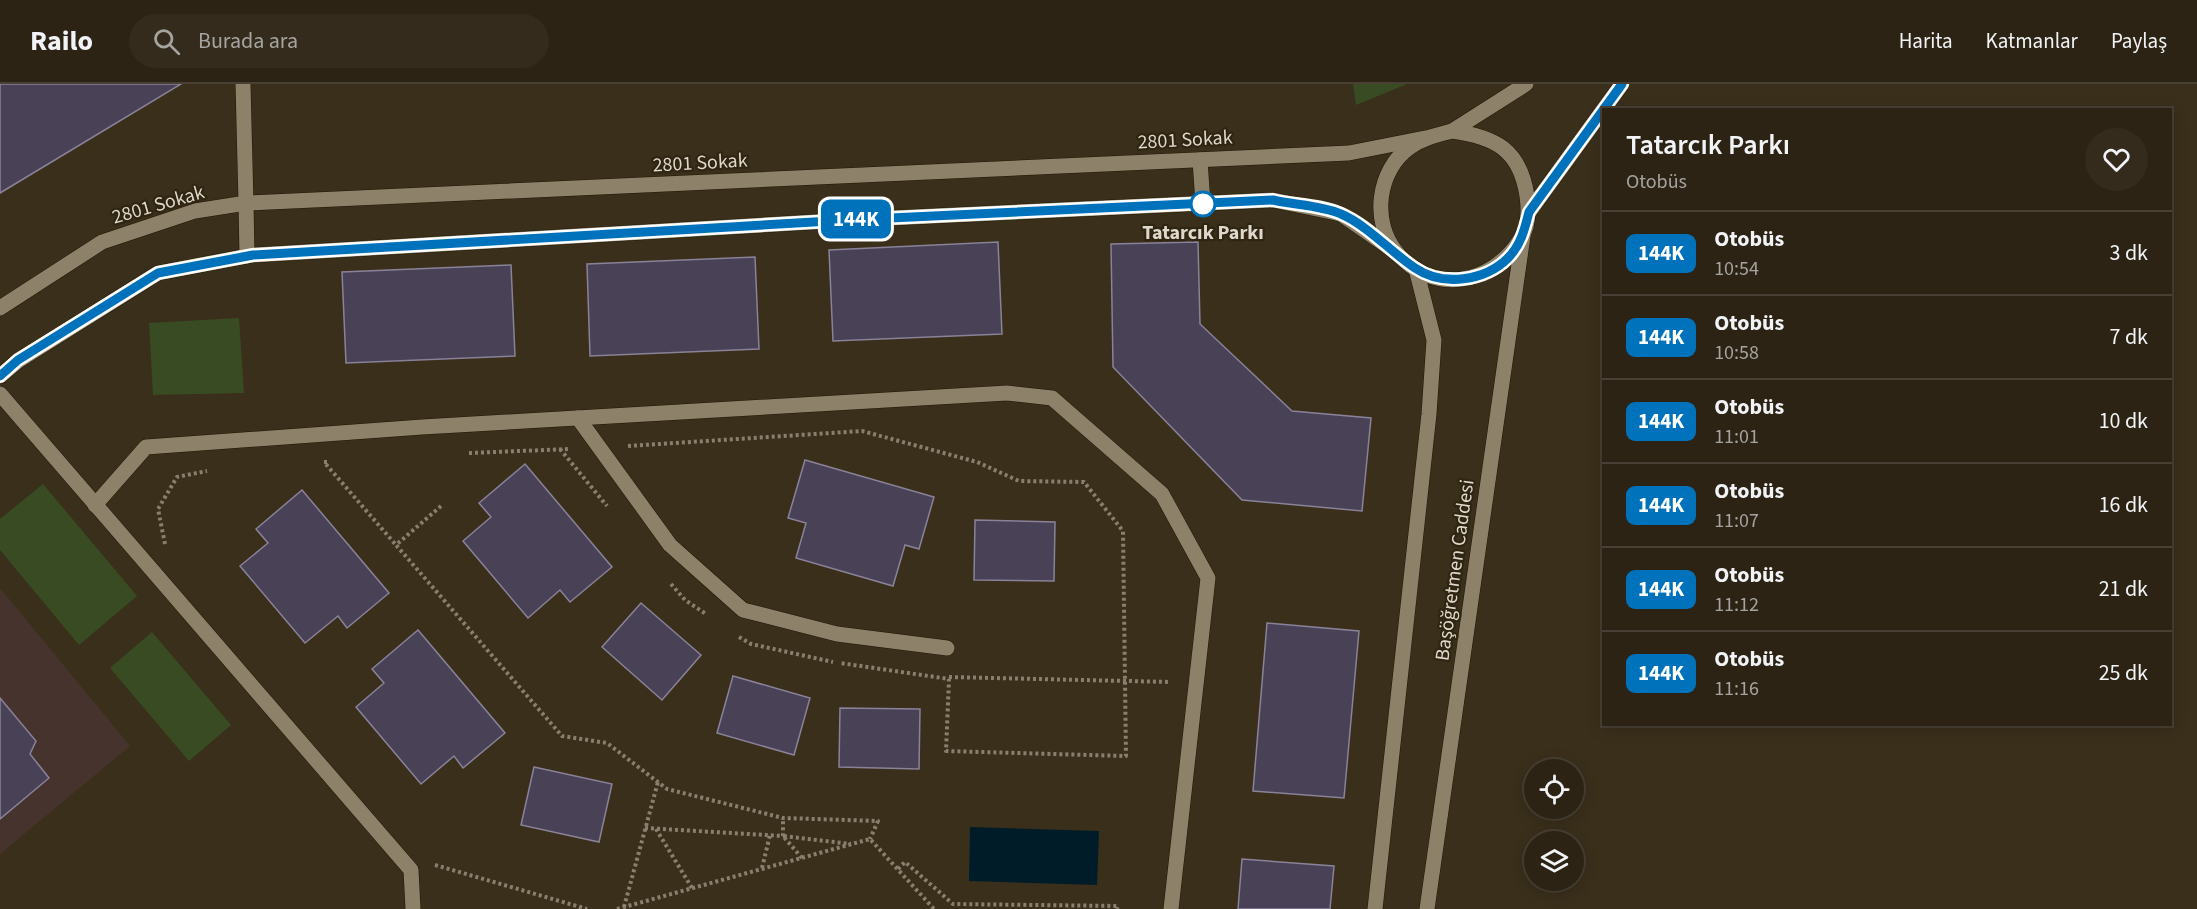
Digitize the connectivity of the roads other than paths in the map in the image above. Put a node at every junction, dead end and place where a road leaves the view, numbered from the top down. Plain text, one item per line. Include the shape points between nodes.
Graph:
1 (243, 84) edge
2 (1526, 84) edge
3 (1622, 84) edge
4 (1605, 108) edge
5 (1602, 112) edge
6 (1452, 131) junction
7 (1425, 138) junction
8 (1200, 160) junction
9 (246, 203) junction
10 (1203, 204) junction
11 (1529, 212) junction
12 (1523, 236) junction
13 (1397, 253) junction
14 (247, 256) junction
15 (1416, 269) junction
16 (0, 308) edge
17 (0, 376) edge
18 (0, 394) edge
19 (578, 418) junction
20 (95, 505) junction
21 (947, 648) road end
22 (413, 909) edge
23 (1171, 909) edge
24 (1375, 909) edge
25 (1427, 909) edge

1 - 9 street
2 - 6 street
3 - 4 street
5 - 11 street
6 - 7 street, Başöğretmen Caddesi
6 - 11 street, Başöğretmen Caddesi via 1477,135 1500,146 1518,162
7 - 8 street, 2801 Sokak via 1348,153
7 - 13 street, Başöğretmen Caddesi via 1407,148 1382,187 1380,210 1385,233
8 - 9 street, 2801 Sokak
8 - 10 street
9 - 14 street
9 - 16 street, 2801 Sokak via 195,211 102,242
10 - 13 street via 1273,200 1341,214
10 - 14 street via 848,220
11 - 12 street, Başöğretmen Caddesi
12 - 15 street, Başöğretmen Caddesi via 1509,257 1488,272 1464,279 1439,279
12 - 25 street, Başöğretmen Caddesi
13 - 15 street, Başöğretmen Caddesi
14 - 17 street via 158,273 18,360
15 - 24 street, Başöğretmen Caddesi via 1434,340 1430,403
18 - 20 street
19 - 20 street via 146,447
19 - 21 street via 670,545 743,610 837,634
19 - 23 street via 1007,393 1052,398 1162,494 1208,578
20 - 22 street via 411,870

